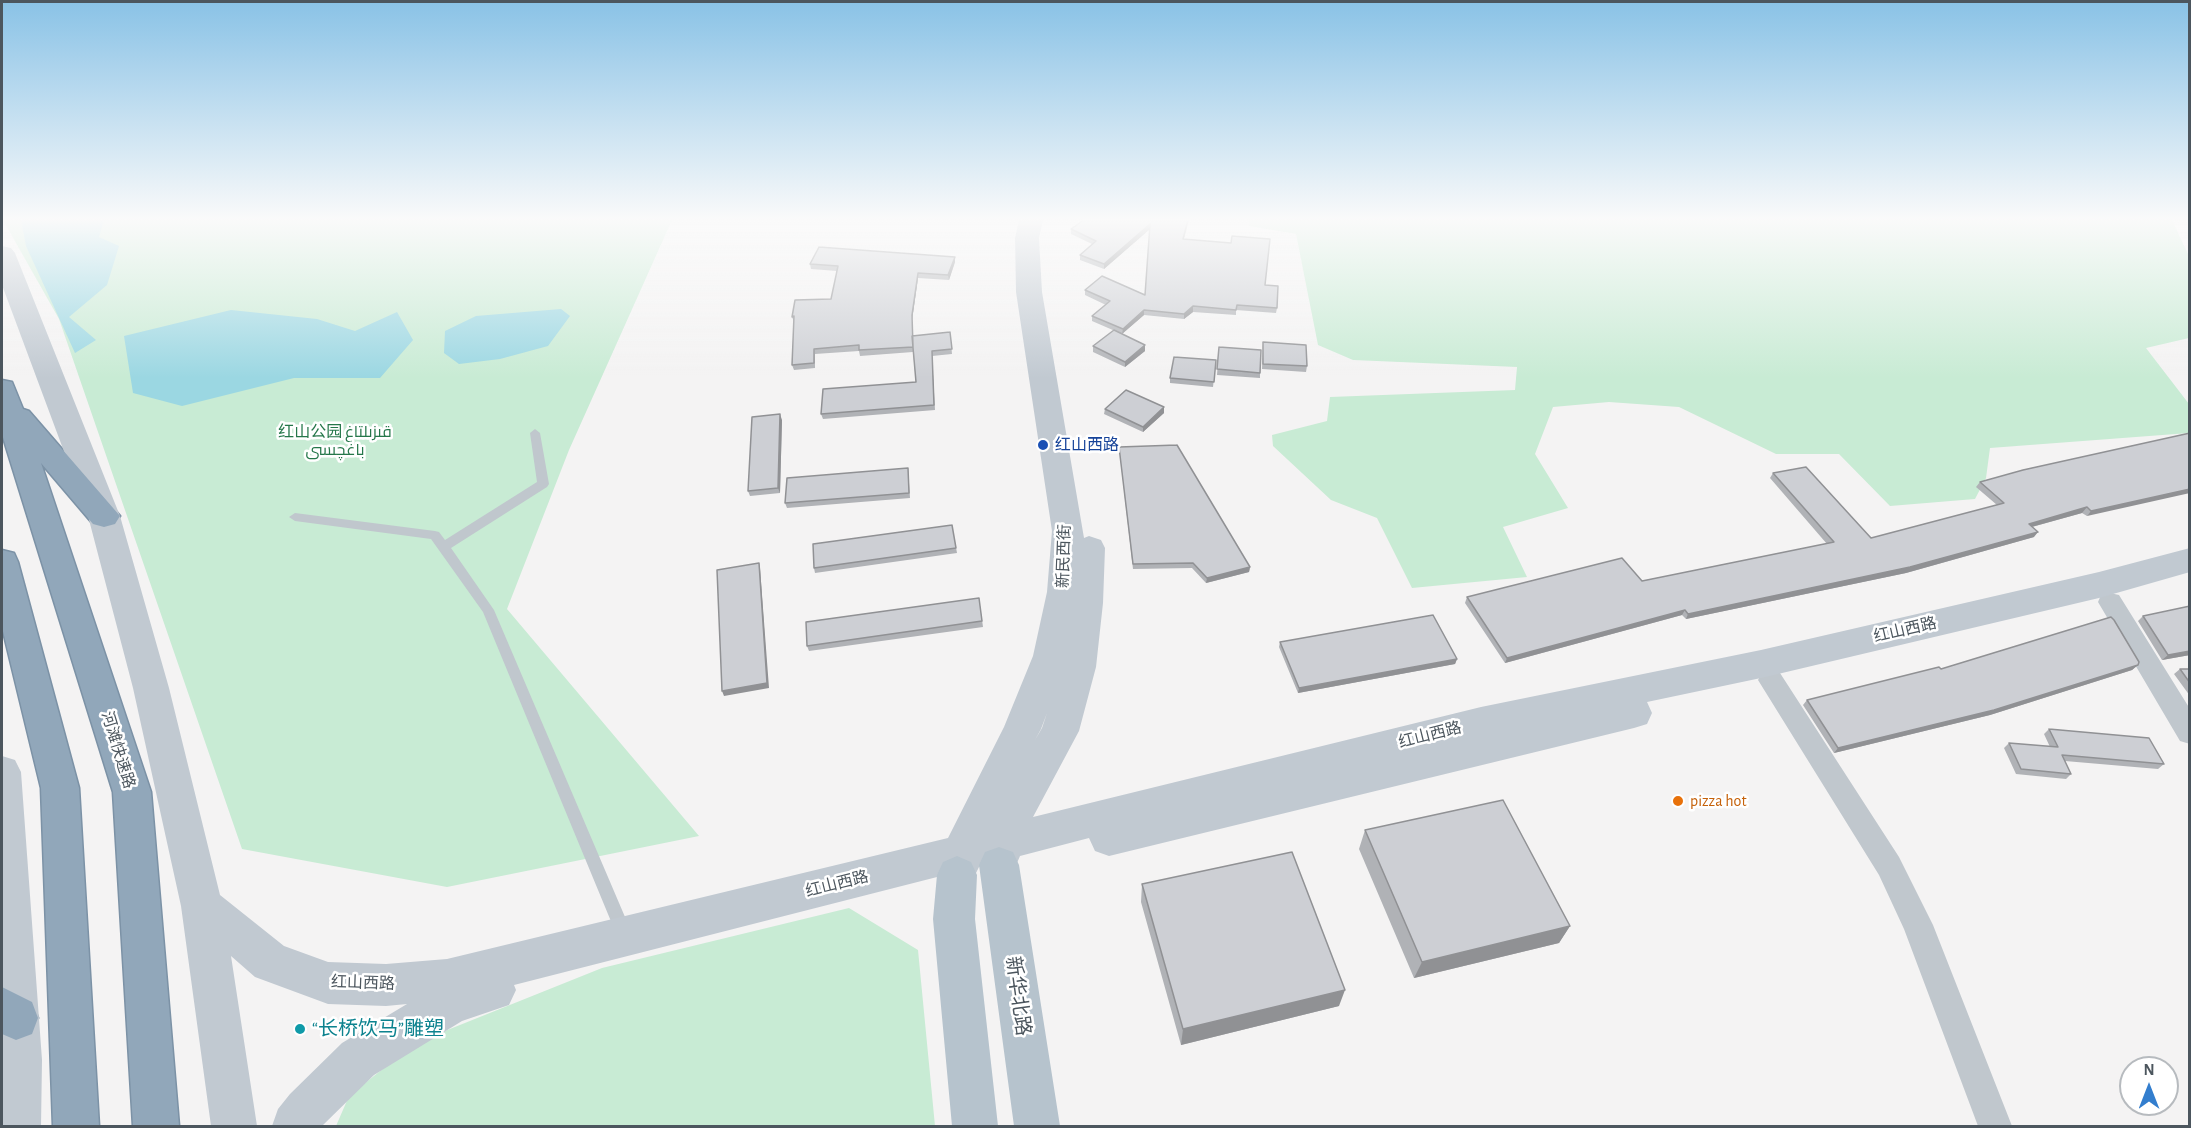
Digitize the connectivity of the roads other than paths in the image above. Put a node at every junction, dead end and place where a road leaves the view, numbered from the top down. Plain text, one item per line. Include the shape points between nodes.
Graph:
1 (10, 273) edge
2 (1028, 273) edge
3 (1046, 273) edge
4 (5, 397) edge
5 (536, 433) dead end
6 (104, 516) junction
7 (295, 517) dead end
8 (443, 547) junction
9 (2190, 560) edge
10 (2, 562) edge
11 (2190, 579) edge
12 (2110, 602) junction
13 (1772, 680) junction
14 (2190, 733) edge
15 (2, 772) edge
16 (980, 858) junction
17 (202, 906) junction
18 (626, 938) junction
19 (9, 1014) edge
20 (18, 1126) edge
21 (76, 1126) edge
22 (156, 1126) edge
23 (234, 1126) edge
24 (295, 1126) edge
25 (975, 1126) edge
26 (1037, 1126) edge
27 (1995, 1126) edge

1 - 6 main road
2 - 16 main road, 新民西街 via 1068,531 1064,592 1052,656 1022,729
3 - 16 main road, 新民西街 via 1089,544 1086,603 1078,667 1060,731 1024,794
4 - 6 highway
4 - 22 highway, 河滩快速路 via 132,792
5 - 8 lane via 543,484
6 - 17 main road
7 - 8 lane via 435,535
8 - 18 lane via 488,610
9 - 16 main road, 红山西路 via 1761,664 1481,722
10 - 21 highway via 60,788
11 - 12 main road, 红山西路
12 - 13 main road, 红山西路
12 - 14 street
13 - 16 main road, 红山西路
13 - 27 street via 1889,866 1918,925
15 - 19 main road
16 - 18 main road, 红山西路
16 - 24 main road, 红山西路 via 452,1002 358,1059
16 - 25 main road via 954,919
16 - 26 main road, 新华北路
17 - 18 main road, 红山西路 via 270,962 328,983 386,986 447,980
17 - 23 main road
19 - 20 main road via 19,1060

